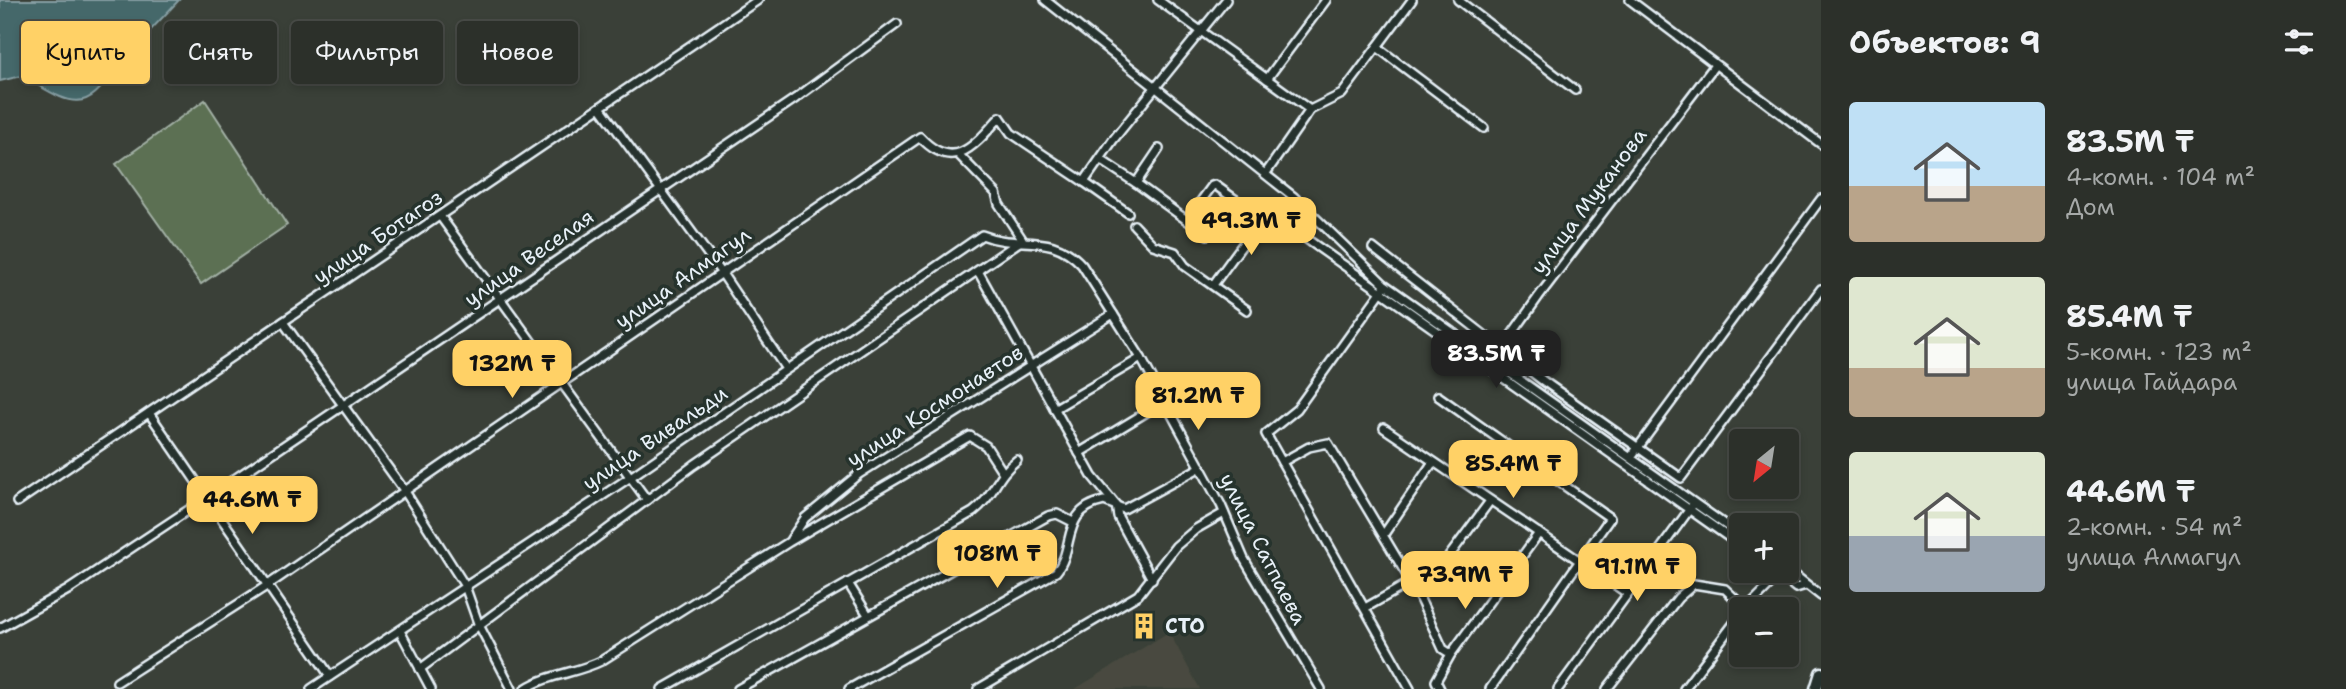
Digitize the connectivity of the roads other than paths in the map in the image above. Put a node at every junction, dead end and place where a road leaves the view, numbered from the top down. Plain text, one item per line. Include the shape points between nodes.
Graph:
1 (758, 0) edge
2 (1045, 0) edge
3 (1158, 0) edge
4 (1226, 0) edge
5 (1326, 0) edge
6 (1412, 0) edge
7 (1458, 0) edge
8 (1630, 0) edge
9 (897, 24) dead end
10 (1202, 32) junction
11 (1377, 47) junction
12 (1715, 65) junction
13 (1267, 79) junction
14 (1157, 88) junction
15 (1575, 90) dead end
16 (600, 107) junction
17 (1310, 110) junction
18 (1484, 128) dead end
19 (1821, 144) edge
20 (1159, 149) dead end
21 (958, 153) junction
22 (1101, 160) junction
23 (1266, 173) junction
24 (1084, 182) junction
25 (1136, 183) junction
26 (660, 189) junction
27 (1821, 199) edge
28 (1236, 200) junction
29 (1128, 213) dead end
30 (440, 216) junction
31 (1262, 218) junction
32 (1186, 220) junction
33 (1134, 225) dead end
34 (1022, 239) junction
35 (1373, 248) dead end
36 (978, 271) junction
37 (721, 272) junction
38 (1213, 285) junction
39 (1383, 289) junction
40 (1821, 289) edge
41 (502, 298) junction
42 (1247, 310) dead end
43 (1113, 314) junction
44 (283, 322) junction
45 (1502, 349) junction
46 (1141, 358) junction
47 (1493, 361) junction
48 (1030, 366) junction
49 (786, 369) junction
50 (564, 383) junction
51 (1438, 396) dead end
52 (1165, 401) junction
53 (341, 406) junction
54 (1054, 409) junction
55 (149, 413) junction
56 (1384, 428) dead end
57 (1639, 448) junction
58 (1079, 453) junction
59 (1631, 457) junction
60 (1017, 460) dead end
61 (1282, 462) junction
62 (1433, 462) junction
63 (1201, 467) junction
64 (1002, 471) junction
65 (632, 476) junction
66 (404, 490) junction
67 (208, 497) junction
68 (647, 500) junction
69 (1490, 501) junction
70 (17, 502) dead end
71 (1115, 505) junction
72 (1692, 506) junction
73 (1224, 513) junction
74 (1073, 522) junction
75 (1729, 529) edge
76 (1539, 533) junction
77 (1384, 534) junction
78 (1729, 536) edge
79 (789, 542) junction
80 (1580, 561) junction
81 (1152, 579) junction
82 (1799, 580) edge
83 (848, 583) junction
84 (1773, 583) edge
85 (268, 584) junction
86 (465, 586) junction
87 (1628, 593) junction
88 (1821, 596) edge
89 (1734, 597) edge
90 (1758, 597) edge
91 (1364, 608) junction
92 (867, 615) junction
93 (478, 623) junction
94 (0, 628) edge
95 (1729, 630) edge
96 (400, 631) junction
97 (1451, 654) junction
98 (420, 669) junction
99 (1821, 673) edge
100 (330, 676) junction
101 (117, 682) dead end
102 (1437, 688) edge
103 (311, 689) edge
104 (431, 689) edge
105 (512, 689) edge
106 (524, 689) edge
107 (662, 689) edge
108 (737, 689) edge
109 (849, 689) edge
110 (978, 689) edge
111 (1321, 689) edge
112 (1410, 689) edge
113 (1490, 689) edge
114 (1558, 689) edge
115 (1607, 689) edge
116 (1684, 689) edge
117 (1816, 689) edge

1 - 16 street, улица Ботагоз
2 - 14 street
3 - 10 street
4 - 10 street
5 - 13 street
6 - 11 street
7 - 15 street
8 - 12 street
9 - 26 street, улица Веселая
10 - 13 street
10 - 14 street
11 - 17 street via 1342,94
11 - 18 street
12 - 19 street
12 - 45 street, улица Муканова
13 - 17 street
14 - 22 street
14 - 23 street
16 - 26 street
16 - 30 street, улица Ботагоз
17 - 23 street
20 - 25 street
21 - 24 street via 982,138 1000,117 1011,133
21 - 34 street via 996,193
21 - 37 street, улица Алмагул via 943,155 920,137
22 - 24 street
22 - 25 street
23 - 39 street
24 - 29 street
25 - 32 street
26 - 37 street
26 - 41 street, улица Веселая
27 - 57 street
28 - 31 street
28 - 32 street via 1212,186
28 - 32 street via 1210,235
30 - 41 street
30 - 44 street, улица Ботагоз
31 - 38 street
31 - 39 street via 1267,212
33 - 38 street via 1153,245 1175,252 1185,266
34 - 36 street
34 - 43 street, улица Сатпаева via 1042,241 1072,254
34 - 49 street, улица Вивальди via 997,241 982,235
35 - 45 street
36 - 48 street
36 - 68 street
37 - 49 street
37 - 50 street, улица Алмагул
38 - 42 street
39 - 47 street
39 - 61 street via 1297,409 1266,434
39 - 72 street
40 - 57 street via 1681,478
41 - 50 street
41 - 53 street, улица Веселая
43 - 46 street, улица Сатпаева
43 - 48 street, улица Космонавтов
44 - 53 street
44 - 55 street, улица Ботагоз
45 - 47 street, улица Муканова
45 - 57 street
46 - 52 street, улица Сатпаева
46 - 54 street
47 - 59 street
48 - 54 street
48 - 79 street, улица Космонавтов via 853,478 805,518
49 - 65 street, улица Вивальди
50 - 65 street
50 - 66 street, улица Алмагул
51 - 80 street via 1610,518
52 - 58 street
52 - 63 street, улица Сатпаева
53 - 66 street
53 - 67 street, улица Веселая
54 - 58 street
55 - 67 street
55 - 70 street, улица Ботагоз
56 - 62 street
57 - 59 street
58 - 71 street
59 - 72 street
60 - 64 street
61 - 77 street via 1309,447 1328,443
61 - 91 street
62 - 69 street
62 - 77 street
63 - 71 street via 1124,509
63 - 73 street, улица Сатпаева
64 - 79 street, улица Космонавтов via 986,446 970,436
64 - 83 street via 986,503
65 - 68 street
65 - 86 street, улица Вивальди
66 - 85 street, улица Алмагул
66 - 86 street
67 - 85 street
67 - 94 street, улица Веселая via 68,590
68 - 93 street
69 - 76 street
69 - 97 street via 1419,597 1443,649
71 - 74 street via 1098,502
71 - 81 street
72 - 75 street
72 - 78 street
72 - 87 street
73 - 81 street via 1176,546
73 - 111 street, улица Сатпаева via 1244,559
74 - 92 street via 1058,514 1048,516
74 - 109 street via 1056,572
76 - 80 street
76 - 97 street
77 - 91 street via 1411,582
79 - 106 street, улица Космонавтов via 601,661
80 - 87 street
80 - 113 street
81 - 110 street via 1136,597
82 - 88 street
83 - 92 street
83 - 107 street
84 - 90 street
85 - 100 street
85 - 101 street, улица Алмагул
86 - 93 street
86 - 96 street, улица Вивальди
87 - 114 street
89 - 115 street via 1714,585 1694,584 1685,589
91 - 112 street
92 - 108 street
93 - 98 street
93 - 105 street
95 - 116 street
96 - 98 street
96 - 100 street, улица Вивальди
97 - 102 street via 1438,676
98 - 104 street
99 - 117 main road
100 - 103 street, улица Вивальди

